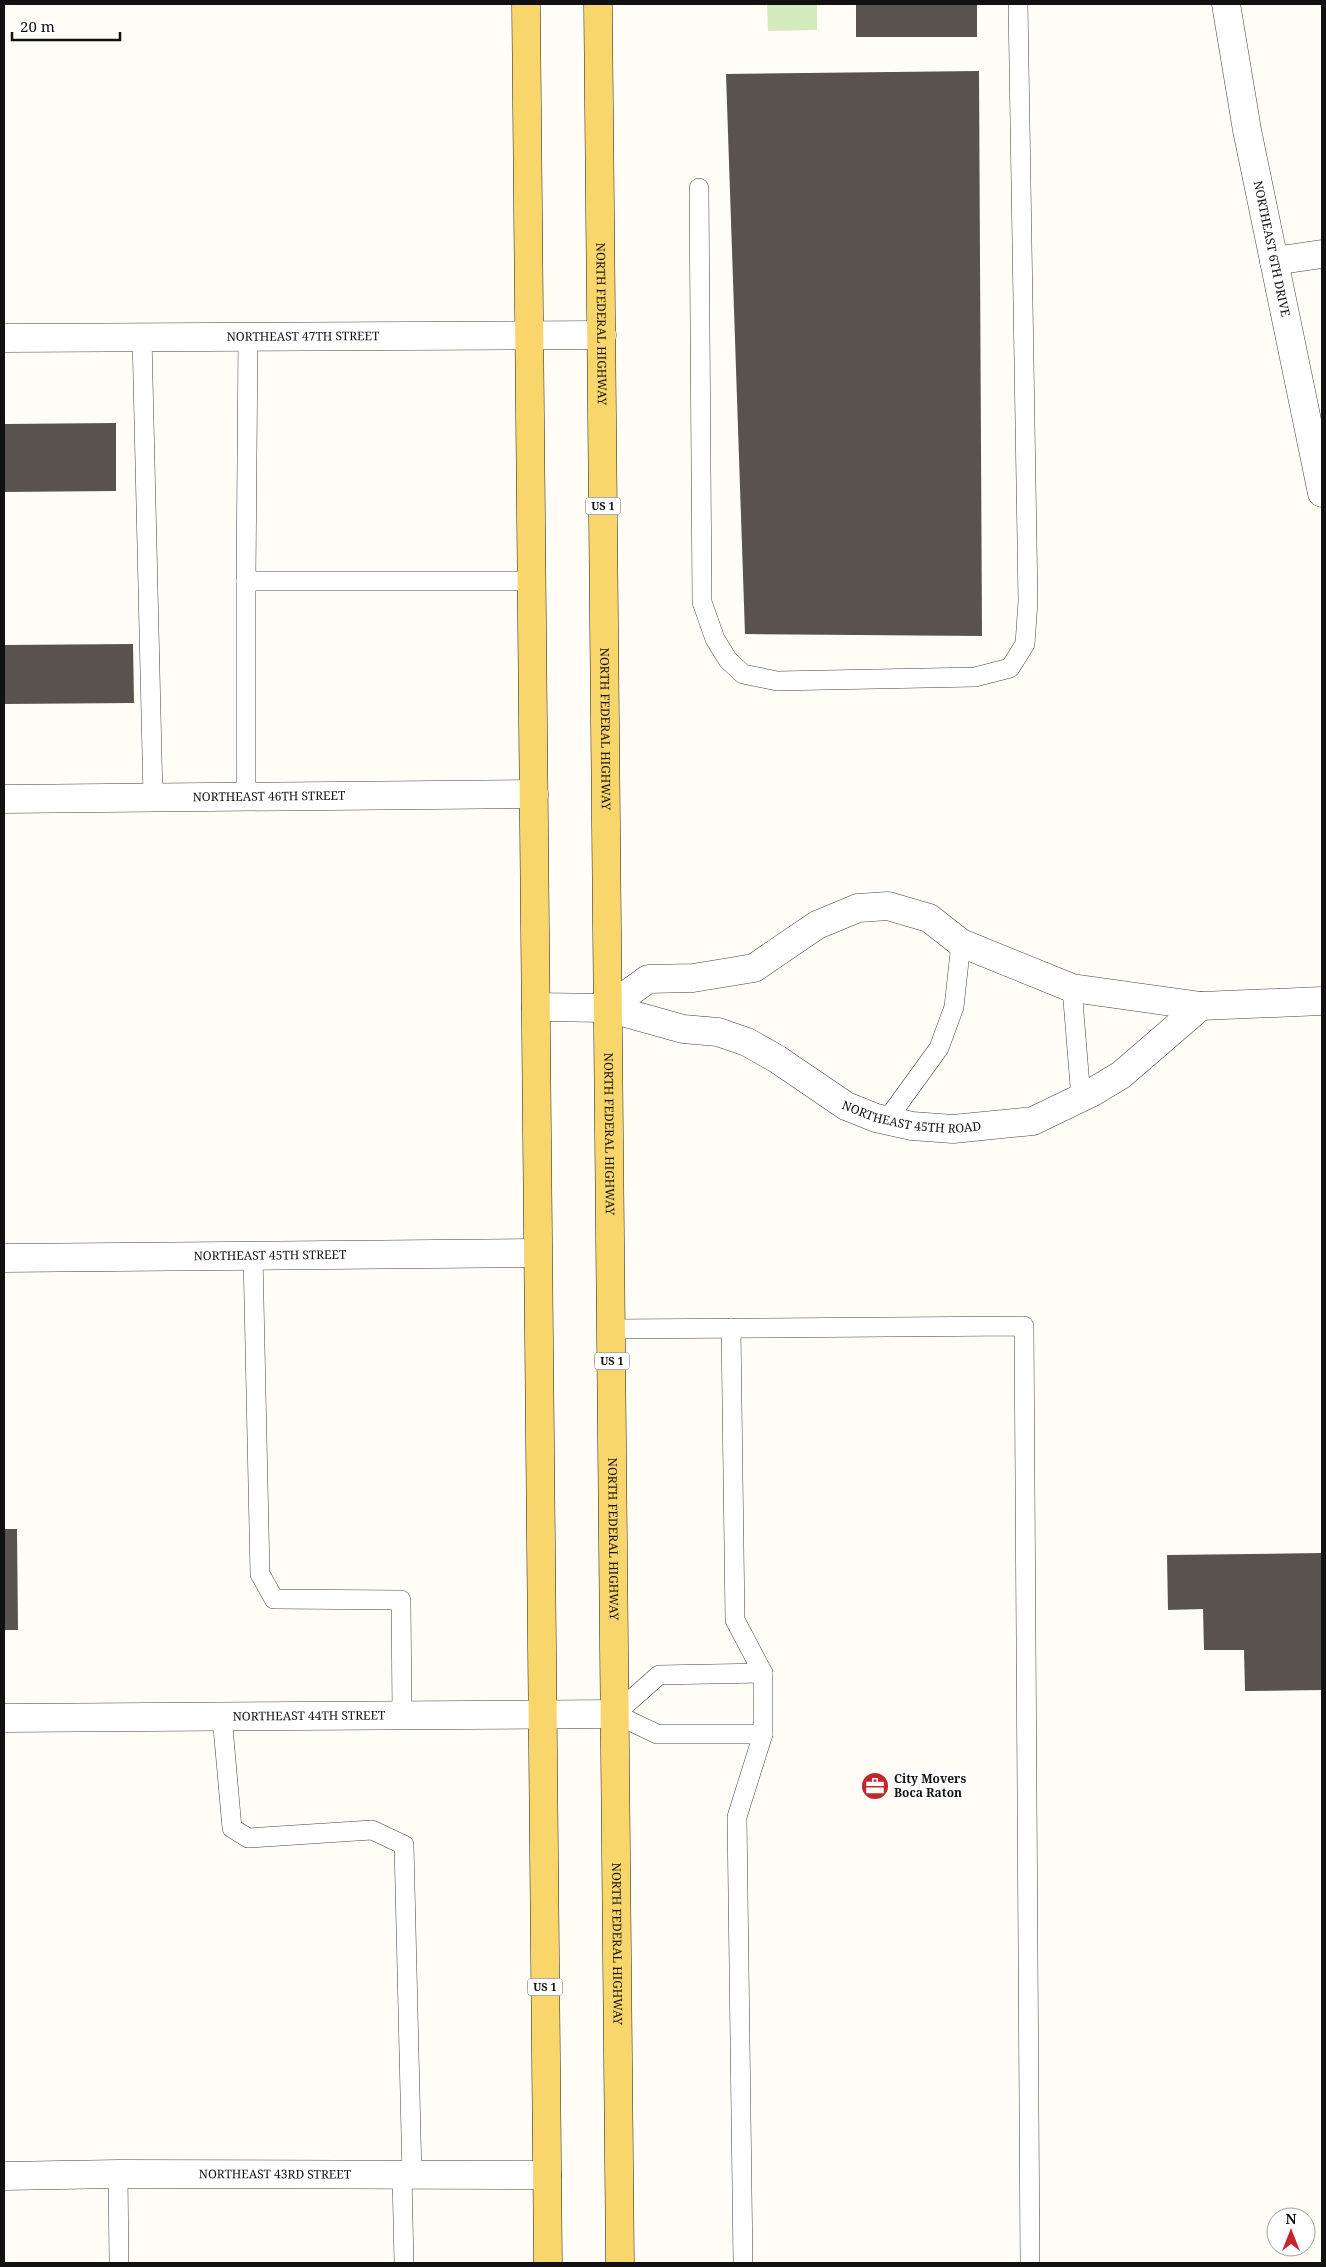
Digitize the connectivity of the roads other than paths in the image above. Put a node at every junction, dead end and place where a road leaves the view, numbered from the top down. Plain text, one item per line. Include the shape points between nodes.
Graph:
1 (526, 4) edge
2 (598, 4) edge
3 (1018, 4) edge
4 (1226, 4) edge
5 (699, 188) dead end
6 (1322, 254) edge
7 (1274, 261) junction
8 (528, 334) junction
9 (602, 335) junction
10 (248, 336) junction
11 (142, 337) junction
12 (4, 338) edge
13 (1322, 493) edge
14 (246, 581) junction
15 (532, 581) junction
16 (534, 794) junction
17 (246, 797) junction
18 (153, 798) junction
19 (4, 799) edge
20 (961, 943) junction
21 (1072, 988) junction
22 (1322, 1001) edge
23 (1201, 1006) junction
24 (536, 1007) junction
25 (608, 1008) junction
26 (1081, 1098) junction
27 (886, 1120) junction
28 (537, 1253) junction
29 (253, 1256) junction
30 (4, 1258) edge
31 (731, 1328) junction
32 (611, 1329) junction
33 (763, 1673) junction
34 (542, 1714) junction
35 (615, 1714) junction
36 (402, 1715) junction
37 (222, 1716) junction
38 (4, 1718) edge
39 (763, 1734) junction
40 (118, 2174) junction
41 (547, 2175) junction
42 (4, 2176) edge
43 (407, 2176) junction
44 (119, 2263) edge
45 (404, 2263) edge
46 (548, 2263) edge
47 (620, 2263) edge
48 (743, 2263) edge
49 (1030, 2263) edge

1 - 8 main road, US 1
2 - 9 main road, NORTH FEDERAL HIGHWAY / US 1
3 - 5 lane via 1028,601 1025,644 1010,668 975,677 777,681 743,674 724,653 715,639 702,602
4 - 7 street, NORTHEAST 6TH DRIVE
6 - 7 street
7 - 13 street, NORTHEAST 6TH DRIVE
8 - 9 street, NORTHEAST 47TH STREET
8 - 10 street, NORTHEAST 47TH STREET
8 - 15 main road, US 1
9 - 25 main road, NORTH FEDERAL HIGHWAY / US 1
10 - 11 street, NORTHEAST 47TH STREET
10 - 14 lane
11 - 12 street, NORTHEAST 47TH STREET
11 - 18 lane
14 - 15 lane
14 - 17 lane
15 - 16 main road, US 1
16 - 17 street, NORTHEAST 46TH STREET
16 - 24 main road, US 1
17 - 18 street, NORTHEAST 46TH STREET
18 - 19 street, NORTHEAST 46TH STREET
20 - 21 street
20 - 25 street via 929,918 888,906 858,908 817,925 754,968 693,978 648,979
20 - 27 lane via 954,1007 939,1048
21 - 23 street
21 - 26 lane
22 - 23 street
23 - 26 street, NORTHEAST 45TH ROAD via 1121,1075
24 - 25 street, NORTHEAST 45TH ROAD
24 - 28 main road, US 1
25 - 27 street, NORTHEAST 45TH ROAD via 684,1028 718,1032 747,1042 846,1106
25 - 32 main road, NORTH FEDERAL HIGHWAY / US 1
26 - 27 street, NORTHEAST 45TH ROAD via 1033,1120 990,1126 953,1129
28 - 29 street, NORTHEAST 45TH STREET
28 - 34 main road, US 1
29 - 30 street, NORTHEAST 45TH STREET
29 - 36 lane via 260,1574 274,1599 401,1600
31 - 32 lane
31 - 33 lane via 735,1620
31 - 49 lane via 1024,1326
32 - 35 main road, NORTH FEDERAL HIGHWAY / US 1
33 - 35 lane via 659,1675
33 - 39 lane
34 - 35 street, NORTHEAST 44TH STREET
34 - 36 street, NORTHEAST 44TH STREET
34 - 41 main road, US 1
35 - 39 lane via 656,1734
35 - 47 main road, NORTH FEDERAL HIGHWAY / US 1
36 - 37 street, NORTHEAST 44TH STREET
37 - 38 street, NORTHEAST 44TH STREET
37 - 43 lane via 232,1828 248,1838 372,1830 404,1845
39 - 48 lane via 737,1817
40 - 42 street, NORTHEAST 43RD STREET
40 - 43 street, NORTHEAST 43RD STREET
40 - 44 lane
41 - 43 street, NORTHEAST 43RD STREET
41 - 46 main road, US 1
43 - 45 lane

